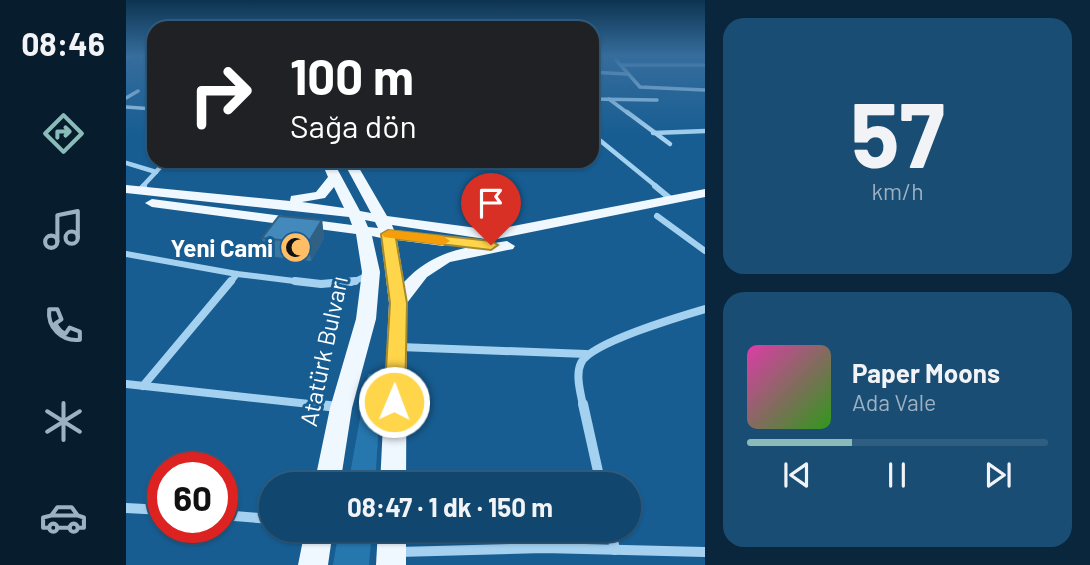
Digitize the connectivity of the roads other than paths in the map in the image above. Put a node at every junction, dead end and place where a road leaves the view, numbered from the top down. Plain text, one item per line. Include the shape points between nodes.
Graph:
1 (635, 82) edge
2 (705, 90) edge
3 (138, 91) dead end
4 (126, 98) edge
5 (599, 99) edge
6 (609, 99) junction
7 (657, 100) dead end
8 (126, 107) edge
9 (147, 108) edge
10 (705, 131) edge
11 (652, 133) junction
12 (599, 140) edge
13 (670, 144) dead end
14 (126, 163) edge
15 (160, 168) edge
16 (331, 168) edge
17 (353, 168) edge
18 (156, 172) junction
19 (336, 176) junction
20 (130, 193) edge
21 (705, 193) edge
22 (672, 200) junction
23 (373, 201) junction
24 (273, 202) junction
25 (705, 205) edge
26 (657, 216) junction
27 (385, 226) junction
28 (537, 228) junction
29 (360, 230) junction
30 (507, 246) junction
31 (705, 251) edge
32 (126, 254) edge
33 (371, 272) junction
34 (237, 274) junction
35 (398, 303) junction
36 (705, 310) edge
37 (396, 347) junction
38 (586, 354) junction
39 (126, 384) edge
40 (142, 386) junction
41 (341, 408) junction
42 (329, 472) edge
43 (393, 472) edge
44 (598, 472) edge
45 (126, 508) edge
46 (147, 509) edge
47 (238, 516) edge
48 (259, 518) edge
49 (317, 542) edge
50 (613, 542) edge
51 (391, 549) edge
52 (615, 550) junction
53 (705, 552) edge
54 (313, 565) edge

1 - 2 street via 640,87
3 - 4 street
5 - 6 street
6 - 7 street
6 - 11 street
8 - 9 street
10 - 11 street
11 - 13 street
12 - 22 street
14 - 18 street
15 - 18 street
16 - 19 main road, Atatürk Bulvarı
17 - 23 main road
18 - 20 street
19 - 24 main road via 320,195
19 - 29 main road, Atatürk Bulvarı
20 - 24 main road
20 - 29 main road via 334,226 355,235
21 - 22 main road
22 - 28 main road
23 - 27 main road
23 - 28 main road via 439,222
24 - 29 main road
25 - 26 main road
26 - 30 main road
26 - 31 street
27 - 28 main road via 478,234
27 - 29 main road
27 - 30 main road
27 - 35 main road
29 - 33 main road, Atatürk Bulvarı
30 - 35 main road via 433,262
32 - 34 street
33 - 34 street via 337,285
33 - 41 main road, Atatürk Bulvarı via 366,319
34 - 40 street
35 - 37 main road
36 - 38 street via 660,322
37 - 38 street
37 - 43 main road
38 - 44 street via 579,366 580,391
39 - 40 street
40 - 41 street
41 - 42 main road, Atatürk Bulvarı
45 - 46 street
47 - 48 street
49 - 54 main road
50 - 52 street
51 - 52 street
52 - 53 street

